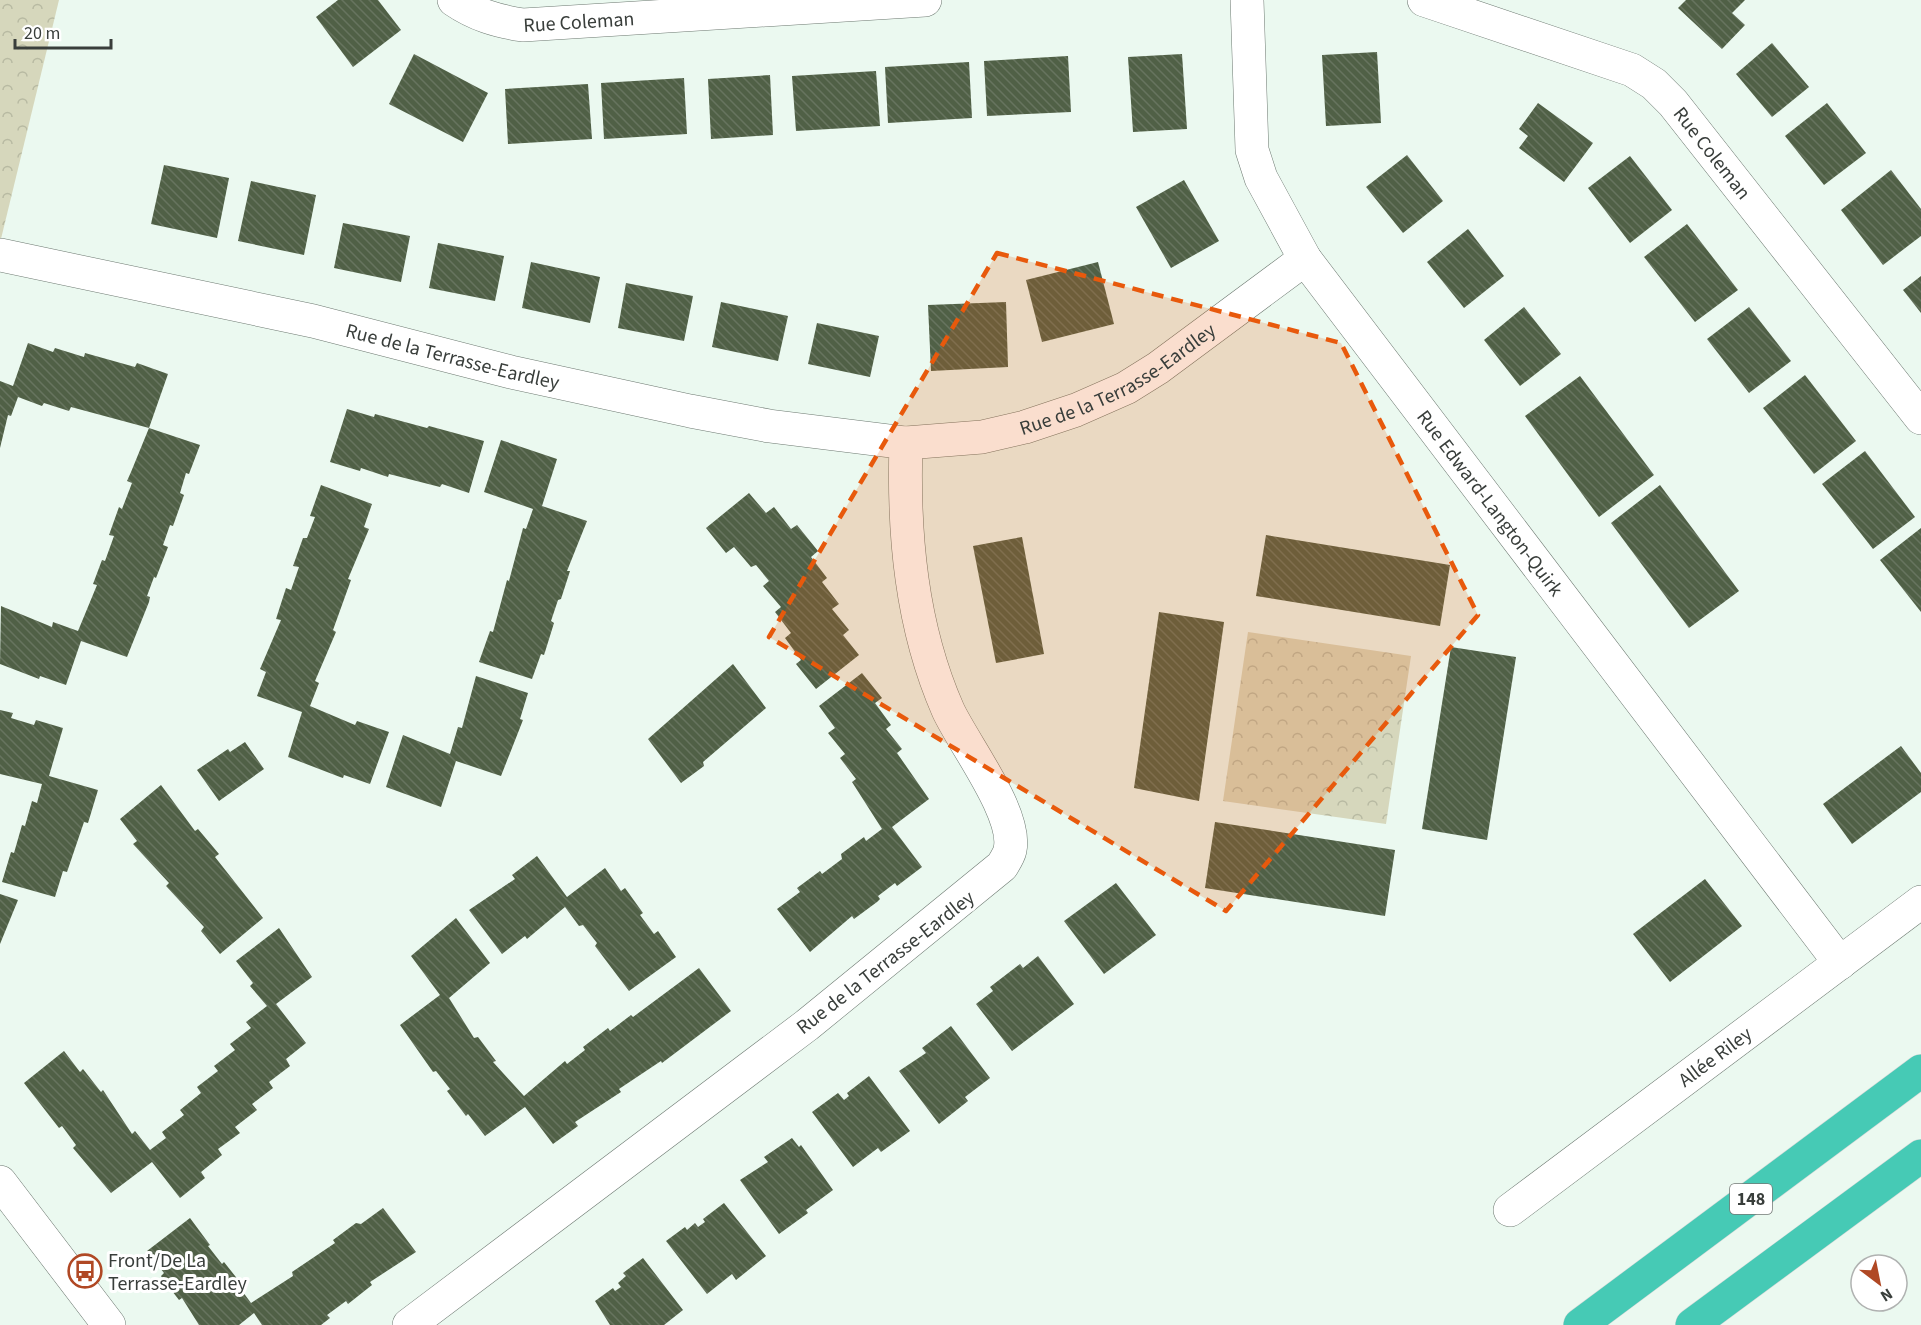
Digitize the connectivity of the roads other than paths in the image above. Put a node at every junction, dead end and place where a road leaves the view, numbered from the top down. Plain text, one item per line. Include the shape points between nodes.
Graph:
1 (454, 0) edge
2 (926, 0) edge
3 (1247, 0) edge
4 (1424, 0) edge
5 (0, 255) edge
6 (1305, 259) junction
7 (1921, 418) edge
8 (906, 442) junction
9 (1921, 902) edge
10 (1840, 963) junction
11 (1921, 1071) edge
12 (1921, 1156) edge
13 (0, 1182) edge
14 (1510, 1210) dead end
15 (109, 1325) edge
16 (409, 1325) edge
17 (1580, 1325) edge
18 (1692, 1325) edge

1 - 2 street, Rue Coleman via 496,21 523,25
3 - 6 street, Rue Edward-Langton-Quirk via 1252,150 1261,178
4 - 7 street, Rue Coleman via 1632,70 1654,84
5 - 8 street, Rue de la Terrasse-Eardley via 313,321 511,372 690,411 769,426
6 - 8 street, Rue de la Terrasse-Eardley via 1126,388 1025,427 982,437
6 - 10 street, Rue Edward-Langton-Quirk
8 - 16 street, Rue de la Terrasse-Eardley via 904,499 908,552 923,638 949,713 1008,824 1010,849 1002,866 807,1025
9 - 10 street, Allée Riley
10 - 14 street, Allée Riley
11 - 17 highway, 148
12 - 18 highway
13 - 15 street

